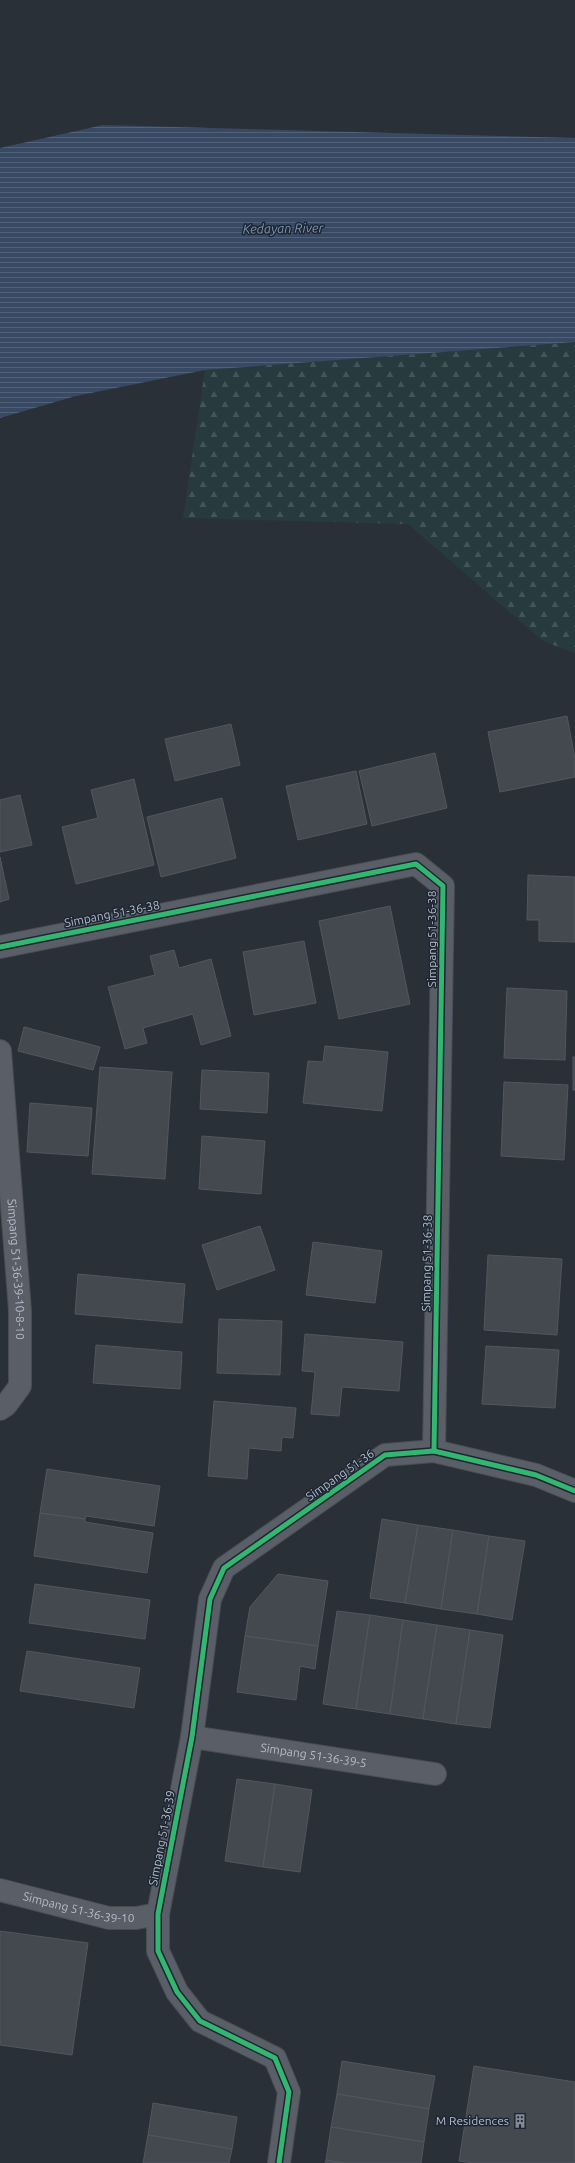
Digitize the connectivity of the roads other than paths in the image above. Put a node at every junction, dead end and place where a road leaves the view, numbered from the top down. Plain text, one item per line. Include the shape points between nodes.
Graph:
1 (0, 947) edge
2 (0, 1051) edge
3 (0, 1409) edge
4 (434, 1451) junction
5 (575, 1491) edge
6 (224, 1568) joint
7 (192, 1737) junction
8 (435, 1774) dead end
9 (0, 1890) edge
10 (158, 1914) junction
11 (279, 2163) edge

1 - 4 street, Simpang 51-36-38 via 416,864 443,886
2 - 3 street, Simpang 51-36-39-10-8-10 via 20,1319 20,1386
4 - 5 street, Simpang 51-36 via 536,1475
4 - 6 street, Simpang 51-36 via 385,1455
6 - 7 street, Simpang 51-36-39 via 210,1599
7 - 8 street, Simpang 51-36-39-5
7 - 10 street, Simpang 51-36-39
9 - 10 street, Simpang 51-36-39-10 via 108,1918 136,1918
10 - 11 street, Simpang 51-36-39 via 158,1951 177,1992 200,2021 276,2058 290,2092

